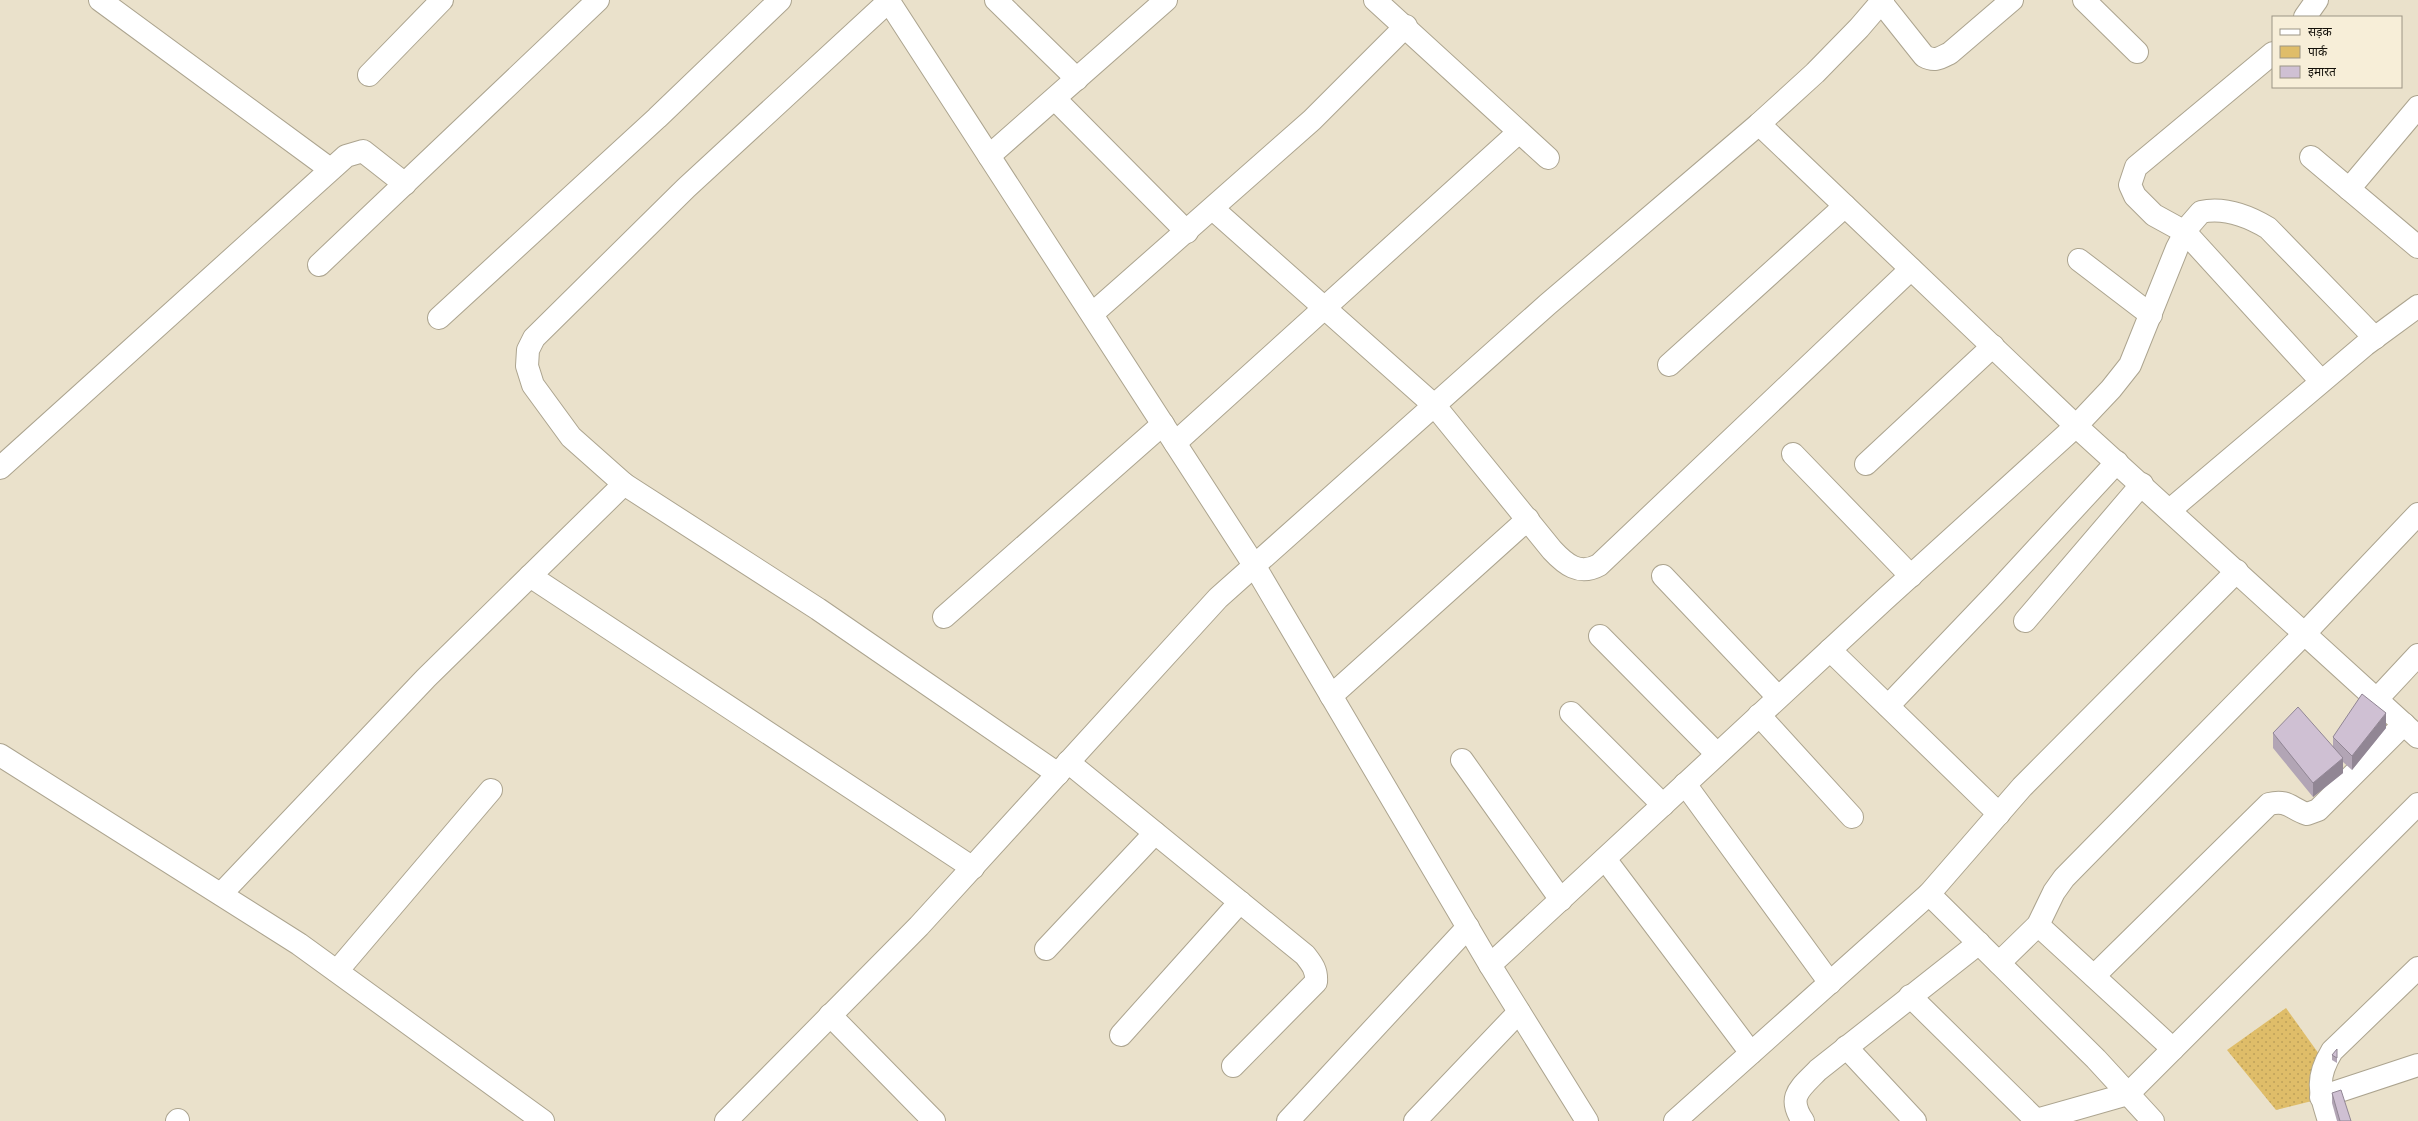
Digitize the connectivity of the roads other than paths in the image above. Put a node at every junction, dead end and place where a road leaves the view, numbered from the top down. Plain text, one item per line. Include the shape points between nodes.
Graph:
1 (100, 0) edge
2 (442, 0) edge
3 (598, 0) edge
4 (780, 0) edge
5 (1166, 0) edge
6 (1376, 0) edge
7 (2012, 0) edge
8 (2084, 0) edge
9 (2317, 0) edge
10 (889, 1) edge
11 (1000, 1) edge
12 (1882, 1) edge
13 (2307, 16) edge
14 (1406, 26) junction
15 (2137, 52) dead end
16 (2272, 54) edge
17 (370, 76) dead end
18 (1077, 79) junction
19 (1055, 99) junction
20 (2418, 107) edge
21 (1759, 124) junction
22 (1519, 132) junction
23 (989, 156) junction
24 (2311, 157) dead end
25 (1548, 158) dead end
26 (330, 169) junction
27 (405, 184) junction
28 (2349, 189) junction
29 (1845, 206) junction
30 (1213, 209) junction
31 (1186, 232) junction
32 (2185, 232) junction
33 (2418, 247) edge
34 (2079, 260) dead end
35 (319, 265) dead end
36 (1911, 269) junction
37 (2418, 306) edge
38 (1326, 307) junction
39 (1092, 314) junction
40 (2151, 315) junction
41 (439, 318) dead end
42 (2375, 338) junction
43 (1993, 346) junction
44 (1669, 364) dead end
45 (2321, 381) junction
46 (1435, 406) junction
47 (1163, 424) junction
48 (2076, 426) junction
49 (1175, 443) junction
50 (1793, 454) dead end
51 (2117, 462) junction
52 (1866, 464) dead end
53 (0, 468) edge
54 (624, 484) junction
55 (2142, 484) junction
56 (2170, 510) junction
57 (2418, 514) edge
58 (1528, 519) junction
59 (1254, 566) junction
60 (2237, 571) junction
61 (530, 576) junction
62 (1663, 576) dead end
63 (1911, 576) junction
64 (944, 617) dead end
65 (2025, 621) dead end
66 (2305, 633) junction
67 (1600, 636) dead end
68 (1830, 650) junction
69 (2418, 655) edge
70 (1331, 696) junction
71 (1778, 697) junction
72 (2377, 699) junction
73 (1888, 706) junction
74 (1571, 713) dead end
75 (1759, 715) junction
76 (2411, 730) edge
77 (1717, 754) junction
78 (0, 755) edge
79 (1462, 760) dead end
80 (1063, 768) junction
81 (1685, 784) junction
82 (491, 790) dead end
83 (2418, 804) edge
84 (1663, 805) junction
85 (1999, 814) junction
86 (1852, 817) dead end
87 (1155, 833) junction
88 (1605, 859) junction
89 (973, 868) junction
90 (221, 894) junction
91 (1929, 894) junction
92 (1561, 900) junction
93 (1240, 902) junction
94 (2038, 925) junction
95 (1468, 927) junction
96 (1979, 943) junction
97 (1046, 949) dead end
98 (1999, 963) junction
99 (1490, 965) junction
100 (2418, 968) edge
101 (337, 971) junction
102 (2094, 976) junction
103 (1830, 983) junction
104 (1910, 996) junction
105 (1519, 1012) junction
106 (830, 1015) junction
107 (1121, 1035) dead end
108 (1846, 1047) junction
109 (2173, 1049) junction
110 (1751, 1053) junction
111 (2418, 1065) edge
112 (1232, 1066) dead end
113 (2128, 1094) junction
114 (2321, 1096) junction
115 (1584, 1120) edge
116 (2035, 1120) edge
117 (543, 1121) edge
118 (726, 1121) edge
119 (934, 1121) edge
120 (1288, 1121) edge
121 (1415, 1121) edge
122 (1675, 1121) edge
123 (1803, 1121) edge
124 (1915, 1121) edge
125 (2153, 1121) edge
126 (2329, 1121) edge

1 - 26 street
2 - 17 street
3 - 27 street
4 - 41 street via 657,118
5 - 18 street
6 - 14 street
7 - 12 street via 1950,53 1939,59 1924,56
8 - 15 street
9 - 13 street
10 - 23 street
10 - 54 street via 686,188 534,338 528,350 527,366 533,385 571,437
11 - 18 street
12 - 21 street via 1815,73
14 - 22 street
14 - 30 street via 1312,120
16 - 32 street via 2136,167 2131,176 2130,185 2135,196 2154,215
18 - 19 street
19 - 23 street
19 - 31 street
20 - 28 street
21 - 29 street
21 - 46 street via 1548,304
22 - 25 street
22 - 38 street
23 - 39 street
24 - 28 street
26 - 27 street via 346,156 363,151
26 - 53 street
27 - 35 street
28 - 33 street
29 - 36 street
29 - 44 street
30 - 31 street
30 - 38 street
31 - 39 street
32 - 40 street
32 - 42 street via 2201,212 2235,213 2254,219 2281,241
32 - 45 street
34 - 40 street
36 - 43 street
36 - 58 street via 1599,566 1590,570 1571,566 1552,550
37 - 42 street
38 - 46 street
38 - 49 street
39 - 47 street
40 - 48 street via 2130,365 2112,389
42 - 45 street
43 - 48 street
43 - 52 street
45 - 56 street
46 - 58 street
46 - 59 street
47 - 49 street
47 - 64 street
48 - 51 street
48 - 63 street
49 - 59 street
50 - 63 street
51 - 55 street
51 - 73 street
54 - 61 street
54 - 80 street
55 - 56 street
55 - 65 street
56 - 60 street
57 - 66 street
58 - 70 street
59 - 70 street
59 - 80 street via 1188,629
60 - 66 street
60 - 85 street via 2022,787
61 - 89 street
61 - 90 street via 426,678
62 - 71 street
63 - 68 street
66 - 72 street
66 - 94 street via 2064,878
67 - 77 street
68 - 71 street
68 - 73 street
69 - 72 street
70 - 95 street
71 - 75 street
72 - 76 street
73 - 85 street
74 - 84 street
75 - 77 street
75 - 86 street
76 - 102 street via 2318,810 2307,814 2288,803 2269,804
77 - 81 street
78 - 90 street
79 - 92 street
80 - 87 street
80 - 89 street
81 - 84 street
81 - 103 street
82 - 101 street
83 - 109 street
84 - 88 street
85 - 91 street
87 - 93 street
87 - 97 street
88 - 92 street
88 - 110 street
89 - 106 street
90 - 101 street
91 - 96 street
91 - 103 street
92 - 99 street
93 - 107 street
93 - 112 street via 1305,955 1317,974 1316,982 1305,995
94 - 98 street
94 - 102 street
95 - 99 street
95 - 120 street
96 - 98 street
96 - 104 street
98 - 113 street via 2096,1058
99 - 105 street
100 - 114 street via 2332,1051 2322,1068 2319,1086
101 - 117 street
102 - 109 street
103 - 110 street
104 - 108 street
104 - 116 street
105 - 115 street
105 - 121 street
106 - 118 street
106 - 119 street
108 - 123 street via 1818,1070 1796,1093 1794,1104
108 - 124 street
109 - 113 street
110 - 122 street
111 - 114 street
113 - 116 street
113 - 125 street
114 - 126 street

